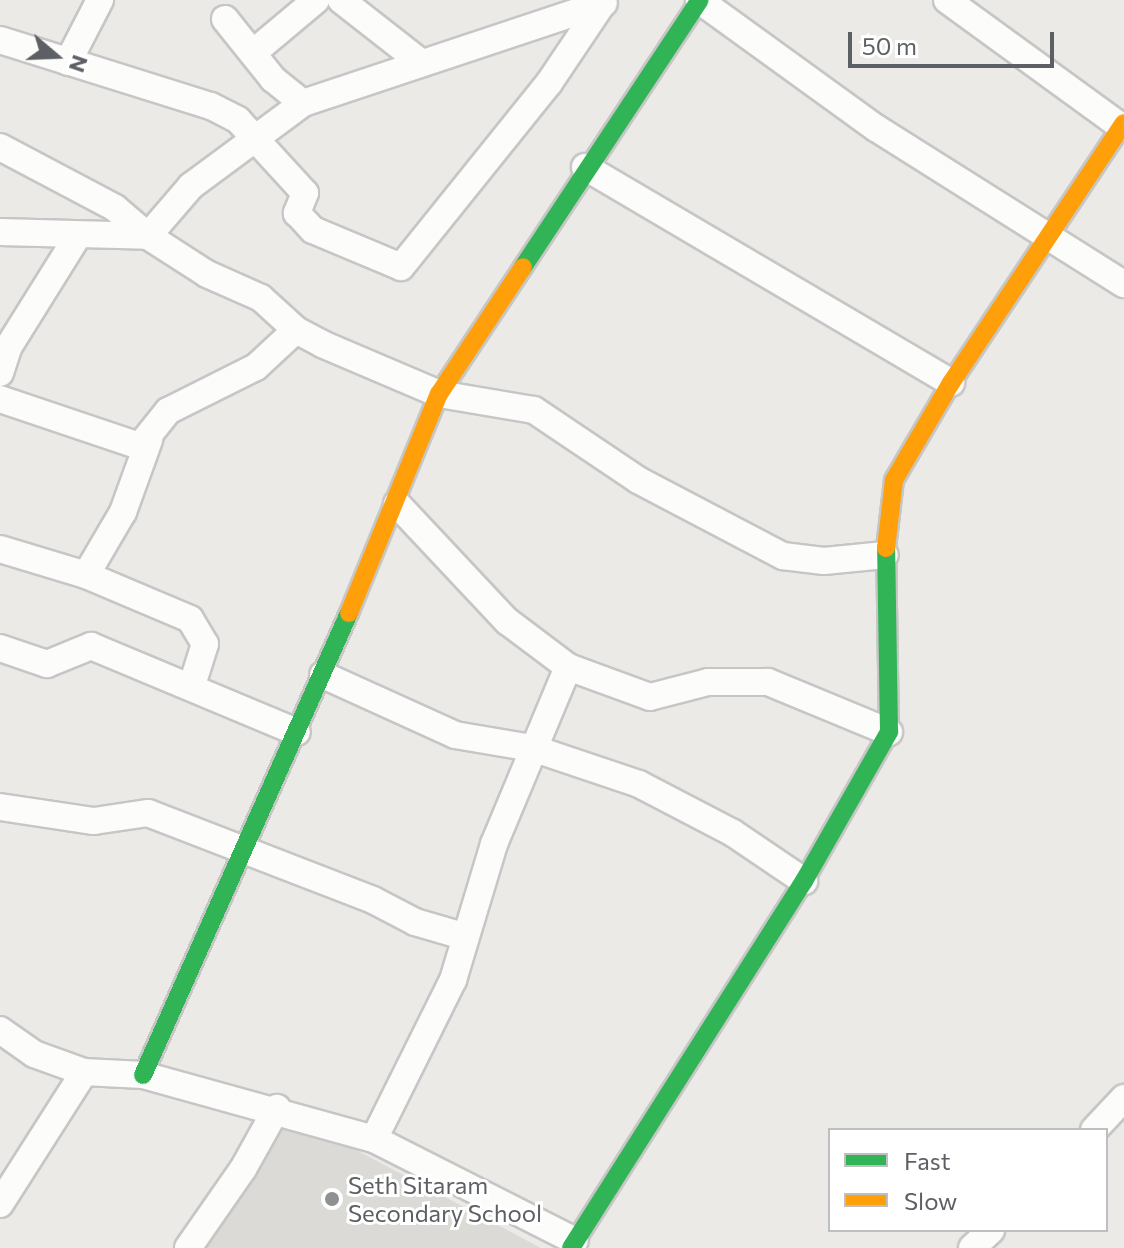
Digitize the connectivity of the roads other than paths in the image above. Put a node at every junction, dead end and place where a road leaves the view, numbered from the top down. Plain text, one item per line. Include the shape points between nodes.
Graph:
1 (100, 0) edge
2 (316, 0) edge
3 (341, 0) edge
4 (699, 0) edge
5 (947, 0) edge
6 (603, 4) edge
7 (225, 19) dead end
8 (0, 40) edge
9 (254, 52) junction
10 (419, 61) junction
11 (68, 62) junction
12 (303, 103) junction
13 (1123, 125) edge
14 (254, 136) junction
15 (0, 147) edge
16 (585, 167) junction
17 (0, 232) edge
18 (1050, 234) junction
19 (148, 236) junction
20 (77, 237) junction
21 (1124, 284) edge
22 (296, 330) junction
23 (0, 373) edge
24 (951, 383) junction
25 (439, 394) junction
26 (0, 399) edge
27 (149, 440) junction
28 (397, 504) junction
29 (0, 549) edge
30 (885, 555) junction
31 (86, 575) junction
32 (0, 648) edge
33 (568, 667) junction
34 (323, 675) junction
35 (192, 685) junction
36 (297, 732) junction
37 (889, 732) junction
38 (532, 748) junction
39 (0, 807) edge
40 (244, 852) junction
41 (804, 881) junction
42 (463, 936) junction
43 (0, 1030) edge
44 (84, 1072) junction
45 (143, 1075) junction
46 (1124, 1098) edge
47 (277, 1108) junction
48 (1096, 1128) edge
49 (374, 1139) junction
50 (0, 1204) edge
51 (989, 1232) edge
52 (573, 1245) edge
53 (188, 1248) edge
54 (972, 1248) edge

1 - 11 street
2 - 9 street
3 - 10 street
4 - 16 main road
4 - 18 street via 876,128
5 - 13 street
6 - 10 street
6 - 14 street via 549,83 401,267 313,230 297,213 305,193
7 - 9 street
8 - 11 street
9 - 12 street via 273,79
10 - 12 street
11 - 14 street via 211,106
12 - 14 street
13 - 18 main road
14 - 19 street via 191,186
15 - 19 street via 115,208
16 - 24 street
16 - 25 main road
17 - 20 street
18 - 21 street
18 - 24 main road
19 - 20 street
19 - 22 street via 207,274 261,298
20 - 23 street via 9,346
22 - 25 street
22 - 27 street via 256,367 168,411
24 - 30 main road via 894,480
25 - 28 main road
25 - 30 street via 534,410 638,480 783,556 824,561
26 - 27 street via 125,444 140,446
27 - 31 street via 123,512
28 - 33 street via 507,621
28 - 34 main road via 374,543
29 - 31 street
30 - 37 main road
31 - 35 street via 190,619 205,644
32 - 35 street via 47,664 91,646
33 - 37 street via 650,697 708,682 768,682
33 - 38 street
34 - 36 main road
34 - 38 street via 455,735
35 - 36 street
36 - 40 main road
37 - 41 main road
38 - 41 street via 590,764 676,802
38 - 42 street
39 - 40 street via 94,821 148,813
40 - 42 street via 373,900 415,922
40 - 45 main road
41 - 52 main road
42 - 49 street via 453,980
43 - 44 street via 34,1054
44 - 45 street
44 - 50 street
45 - 47 street
46 - 48 street
47 - 49 street
47 - 53 street via 243,1169
49 - 52 street
51 - 54 street

